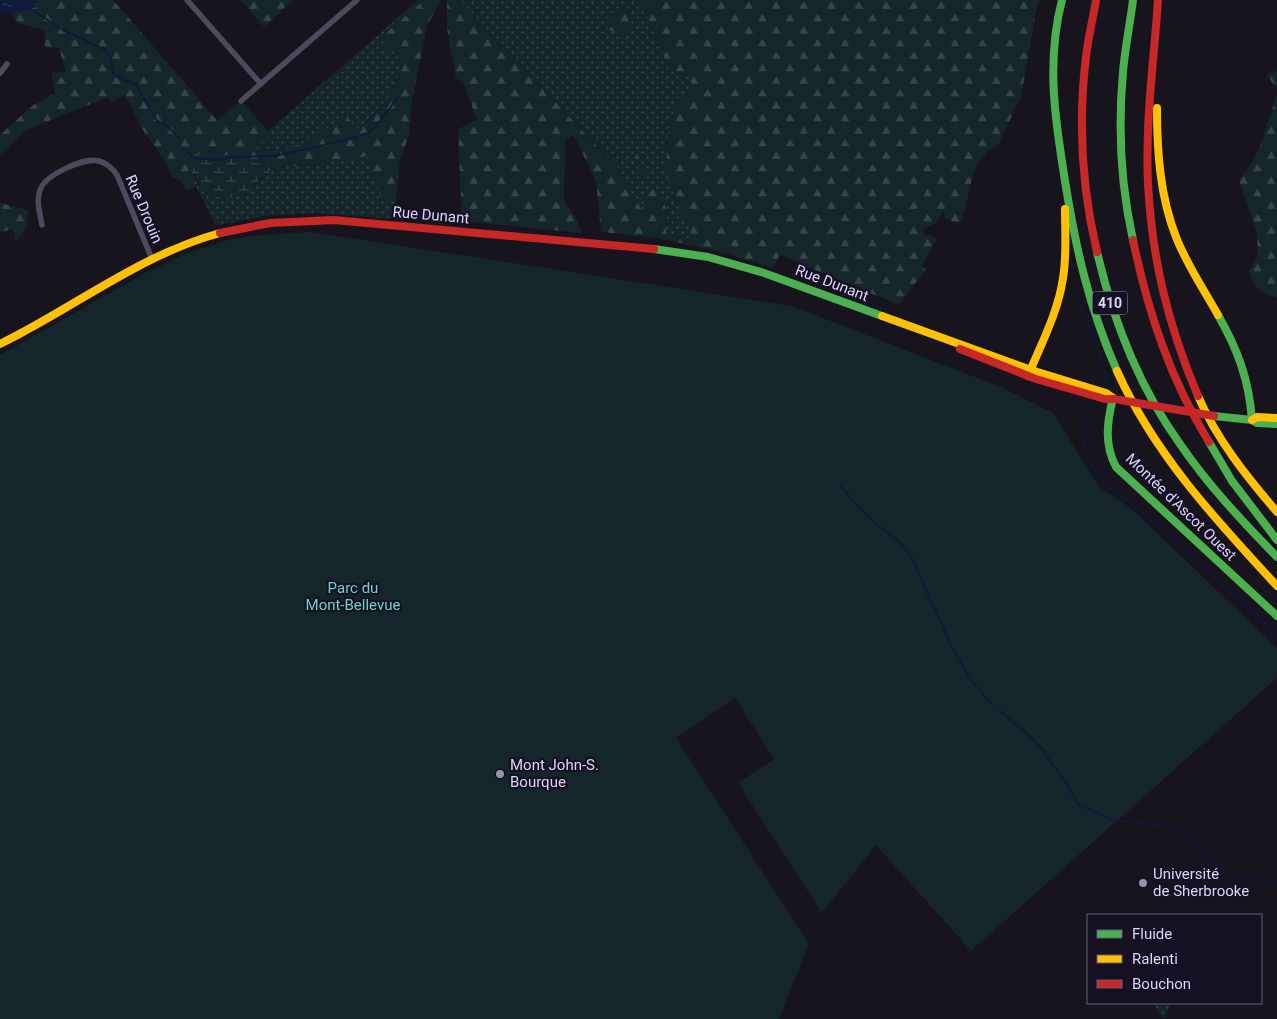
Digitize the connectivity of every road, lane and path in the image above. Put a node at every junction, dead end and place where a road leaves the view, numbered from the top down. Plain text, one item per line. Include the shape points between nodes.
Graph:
1 (187, 0) edge
2 (357, 0) edge
3 (1062, 0) edge
4 (1096, 0) edge
5 (1133, 0) edge
6 (1158, 0) edge
7 (1156, 38) junction
8 (7, 64) dead end
9 (0, 73) edge
10 (261, 84) junction
11 (241, 101) dead end
12 (1065, 180) junction
13 (42, 225) dead end
14 (152, 259) junction
15 (0, 344) edge
16 (1029, 373) junction
17 (1117, 399) junction
18 (1277, 418) edge
19 (1252, 420) junction
20 (1277, 424) edge
21 (1277, 512) edge
22 (1277, 540) edge
23 (1277, 557) edge
24 (1277, 586) edge
25 (1277, 616) edge

1 - 10 street
2 - 10 street
3 - 12 main road via 1053,37 1051,72
4 - 23 main road, 410 via 1084,71 1083,156 1091,229 1112,307 1139,373 1179,444 1216,492
5 - 22 main road, 410 via 1123,71 1121,138 1128,217 1142,289 1168,364 1199,429 1237,490
6 - 7 main road
7 - 19 main road via 1158,154 1167,208 1188,263 1241,361 1250,391
7 - 21 main road via 1148,188 1153,239 1167,308 1187,371 1216,431 1244,475
8 - 9 street
10 - 11 street
12 - 16 main road via 1066,256 1063,280 1056,307
12 - 24 main road via 1089,297 1129,395 1181,478
13 - 14 street, Rue Drouin via 38,200 44,182 52,175 83,163 100,161 117,175
14 - 15 main road, Rue Dunant
14 - 16 main road, Rue Dunant via 184,245 248,226 300,220 348,221 680,251 757,270
16 - 17 main road, Rue Dunant via 1106,393
17 - 19 main road, Rue Dunant, bridge
17 - 25 main road, Montée d'Ascot Ouest via 1106,428 1106,438 1118,470
18 - 19 main road, Rue Dunant via 1257,417
19 - 20 main road, Rue Dunant

